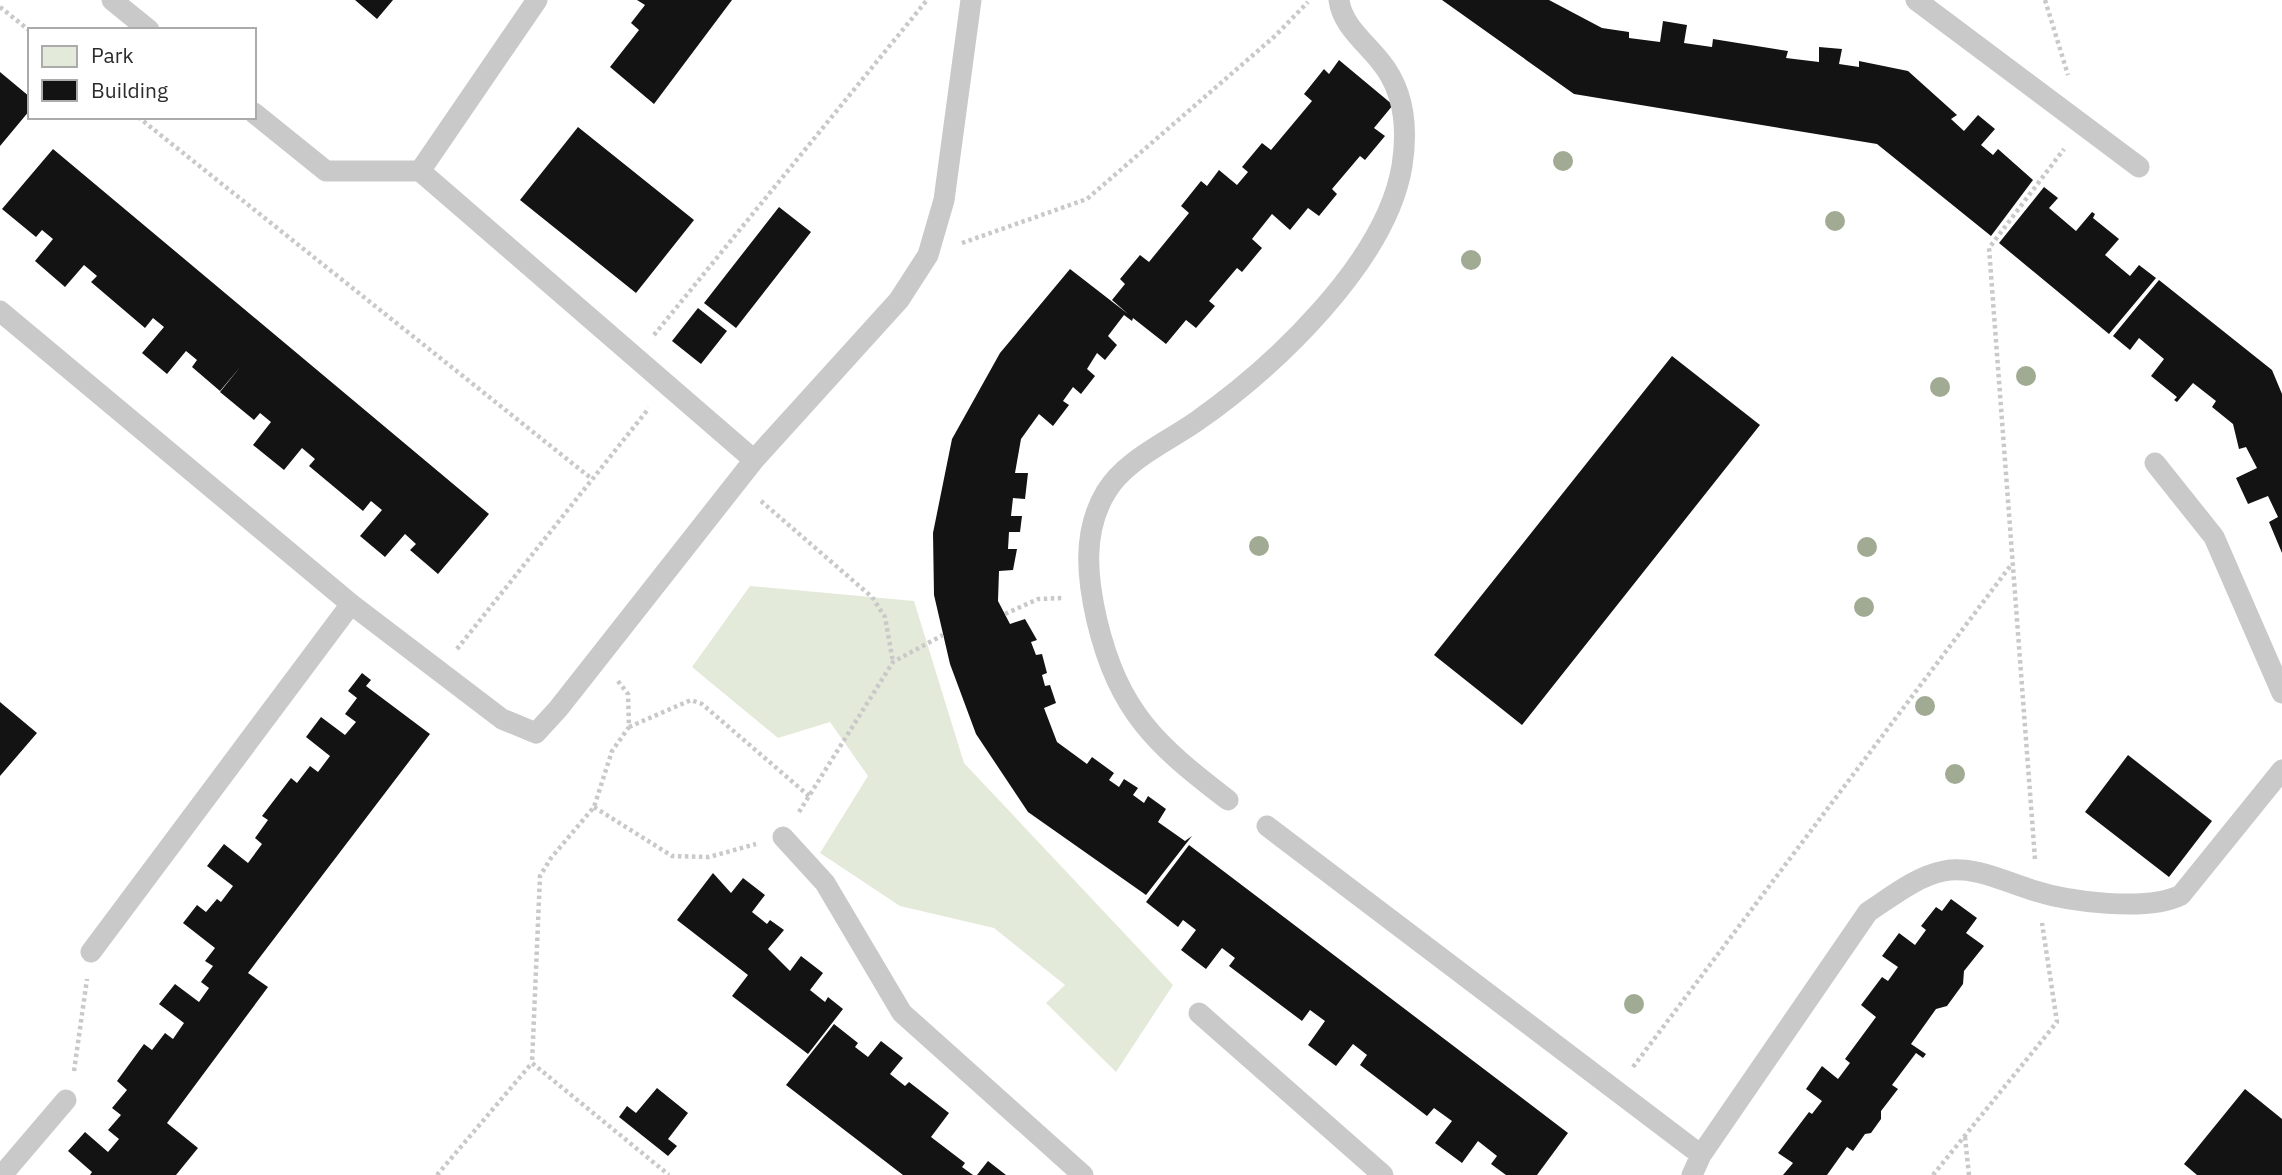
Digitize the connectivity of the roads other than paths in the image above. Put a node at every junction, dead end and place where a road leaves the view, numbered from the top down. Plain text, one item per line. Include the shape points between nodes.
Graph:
1 (112, 0) edge
2 (537, 0) edge
3 (971, 0) edge
4 (1339, 0) edge
5 (1916, 0) edge
6 (147, 28) edge
7 (256, 115) edge
8 (2139, 167) dead end
9 (420, 171) junction
10 (0, 311) edge
11 (754, 460) junction
12 (2155, 463) dead end
13 (351, 604) junction
14 (2282, 693) edge
15 (2282, 770) edge
16 (1228, 800) dead end
17 (1267, 825) dead end
18 (783, 837) road end
19 (91, 952) road end
20 (1199, 1013) dead end
21 (66, 1100) dead end
22 (1701, 1155) junction
23 (2, 1175) edge
24 (1083, 1175) edge
25 (1383, 1175) edge
26 (1692, 1175) edge

1 - 6 lane
2 - 9 lane
3 - 11 lane via 943,201 928,255 899,300
4 - 16 lane via 1348,24 1396,84 1403,106 1402,169 1374,240 1310,322 1244,386 1129,466 1107,491 1092,522 1088,554 1092,597 1105,656 1136,717 1175,760
5 - 8 lane
7 - 9 lane via 326,171
9 - 11 lane
10 - 13 lane
11 - 13 lane via 536,733 502,719
12 - 14 lane via 2214,537
13 - 19 lane
15 - 22 lane via 2181,895 2166,902 2087,901 2037,892 1967,870 1943,871 1868,912
17 - 22 lane
18 - 24 lane via 825,883 902,1013
20 - 25 lane
21 - 23 lane
22 - 26 lane

